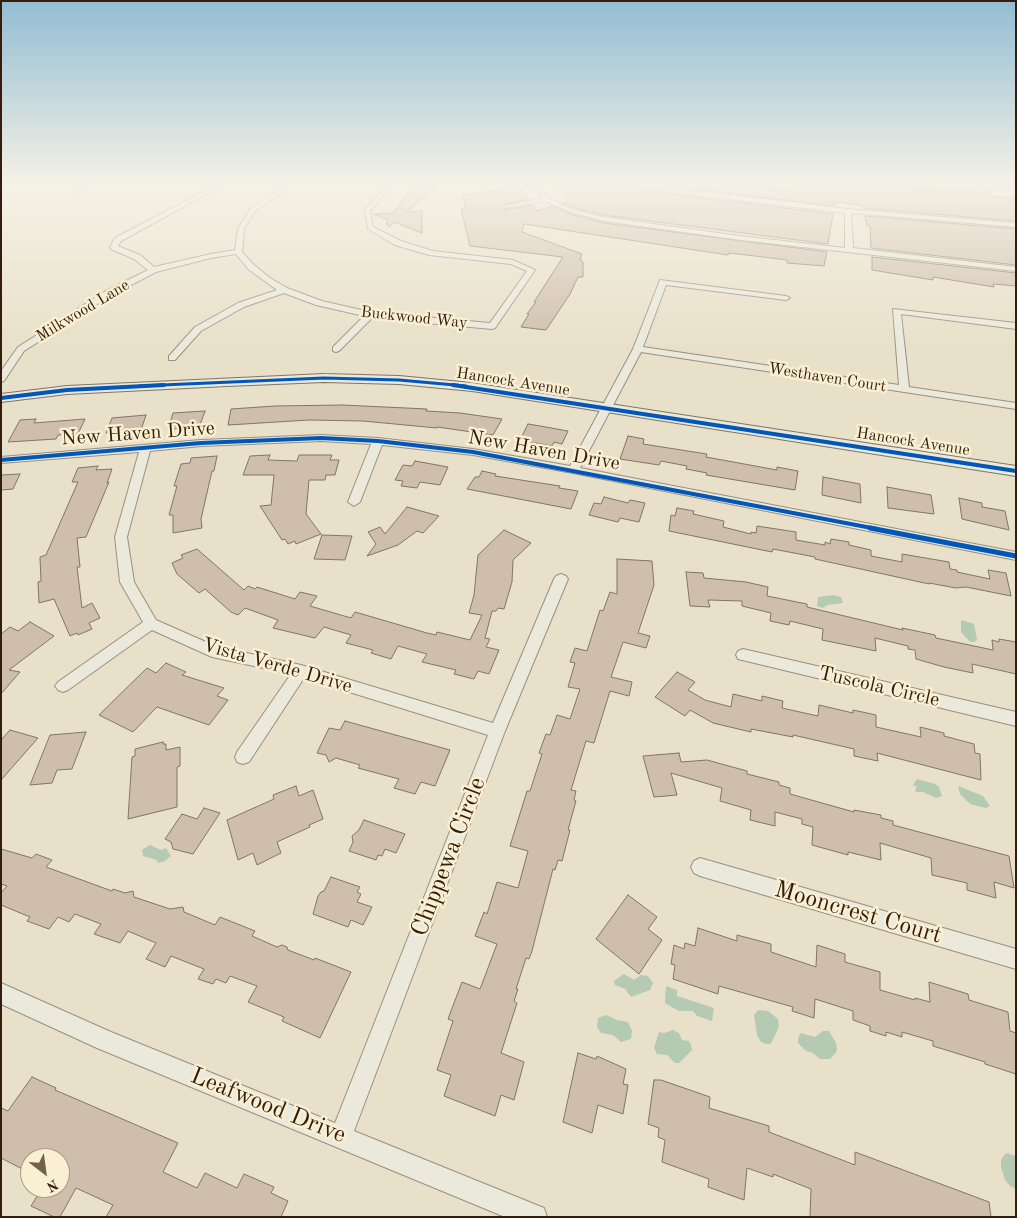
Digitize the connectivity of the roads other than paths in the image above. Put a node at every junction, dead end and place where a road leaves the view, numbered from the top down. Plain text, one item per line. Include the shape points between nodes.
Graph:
1 (118, 240) edge
2 (240, 240) edge
3 (392, 240) edge
4 (769, 240) edge
5 (849, 240) edge
6 (849, 250) junction
7 (238, 252) junction
8 (1016, 269) edge
9 (153, 270) junction
10 (284, 290) junction
11 (786, 298) dead end
12 (370, 316) junction
13 (1016, 326) edge
14 (336, 349) dead end
15 (638, 349) junction
16 (172, 358) dead end
17 (1, 379) edge
18 (904, 390) junction
19 (1, 398) edge
20 (1016, 406) edge
21 (605, 409) junction
22 (378, 441) junction
23 (145, 448) junction
24 (1, 460) edge
25 (573, 470) junction
26 (1016, 471) edge
27 (354, 502) dead end
28 (1016, 556) edge
29 (560, 579) dead end
30 (151, 624) junction
31 (743, 655) dead end
32 (301, 671) junction
33 (63, 686) dead end
34 (1016, 719) edge
35 (497, 731) junction
36 (243, 758) dead end
37 (700, 867) dead end
38 (1016, 959) edge
39 (1, 993) edge
40 (341, 1136) junction
41 (535, 1217) edge

1 - 9 street via 114,247
2 - 7 street
3 - 12 street, Buckwood Way via 432,253 513,262 531,270 492,326
4 - 6 street
5 - 6 street
6 - 8 street
7 - 9 street, Milkwood Lane
7 - 10 street, Buckwood Way via 251,267
9 - 17 street, Milkwood Lane via 107,294 21,349
10 - 12 street, Buckwood Way
10 - 16 street via 241,305 198,329
11 - 15 street via 663,282
12 - 14 street
13 - 18 street via 896,311
15 - 18 street, Westhaven Court
15 - 21 street
18 - 20 street, Westhaven Court
19 - 21 main road, Hancock Avenue via 140,386 363,378 472,387
21 - 25 street
21 - 26 main road, Hancock Avenue
22 - 23 street, New Haven Drive via 321,438
22 - 25 street, New Haven Drive via 473,452
22 - 27 street
23 - 24 street, New Haven Drive
23 - 30 street via 121,537 127,582
25 - 28 street, New Haven Drive
29 - 35 street, Chippewa Circle
30 - 32 street, Vista Verde Drive via 212,651
30 - 33 street
31 - 34 street, Tuscola Circle
32 - 35 street, Vista Verde Drive
32 - 36 street
35 - 40 street, Chippewa Circle
37 - 38 street, Mooncrest Court
39 - 40 street, Leafwood Drive via 105,1040
40 - 41 street, Leafwood Drive

